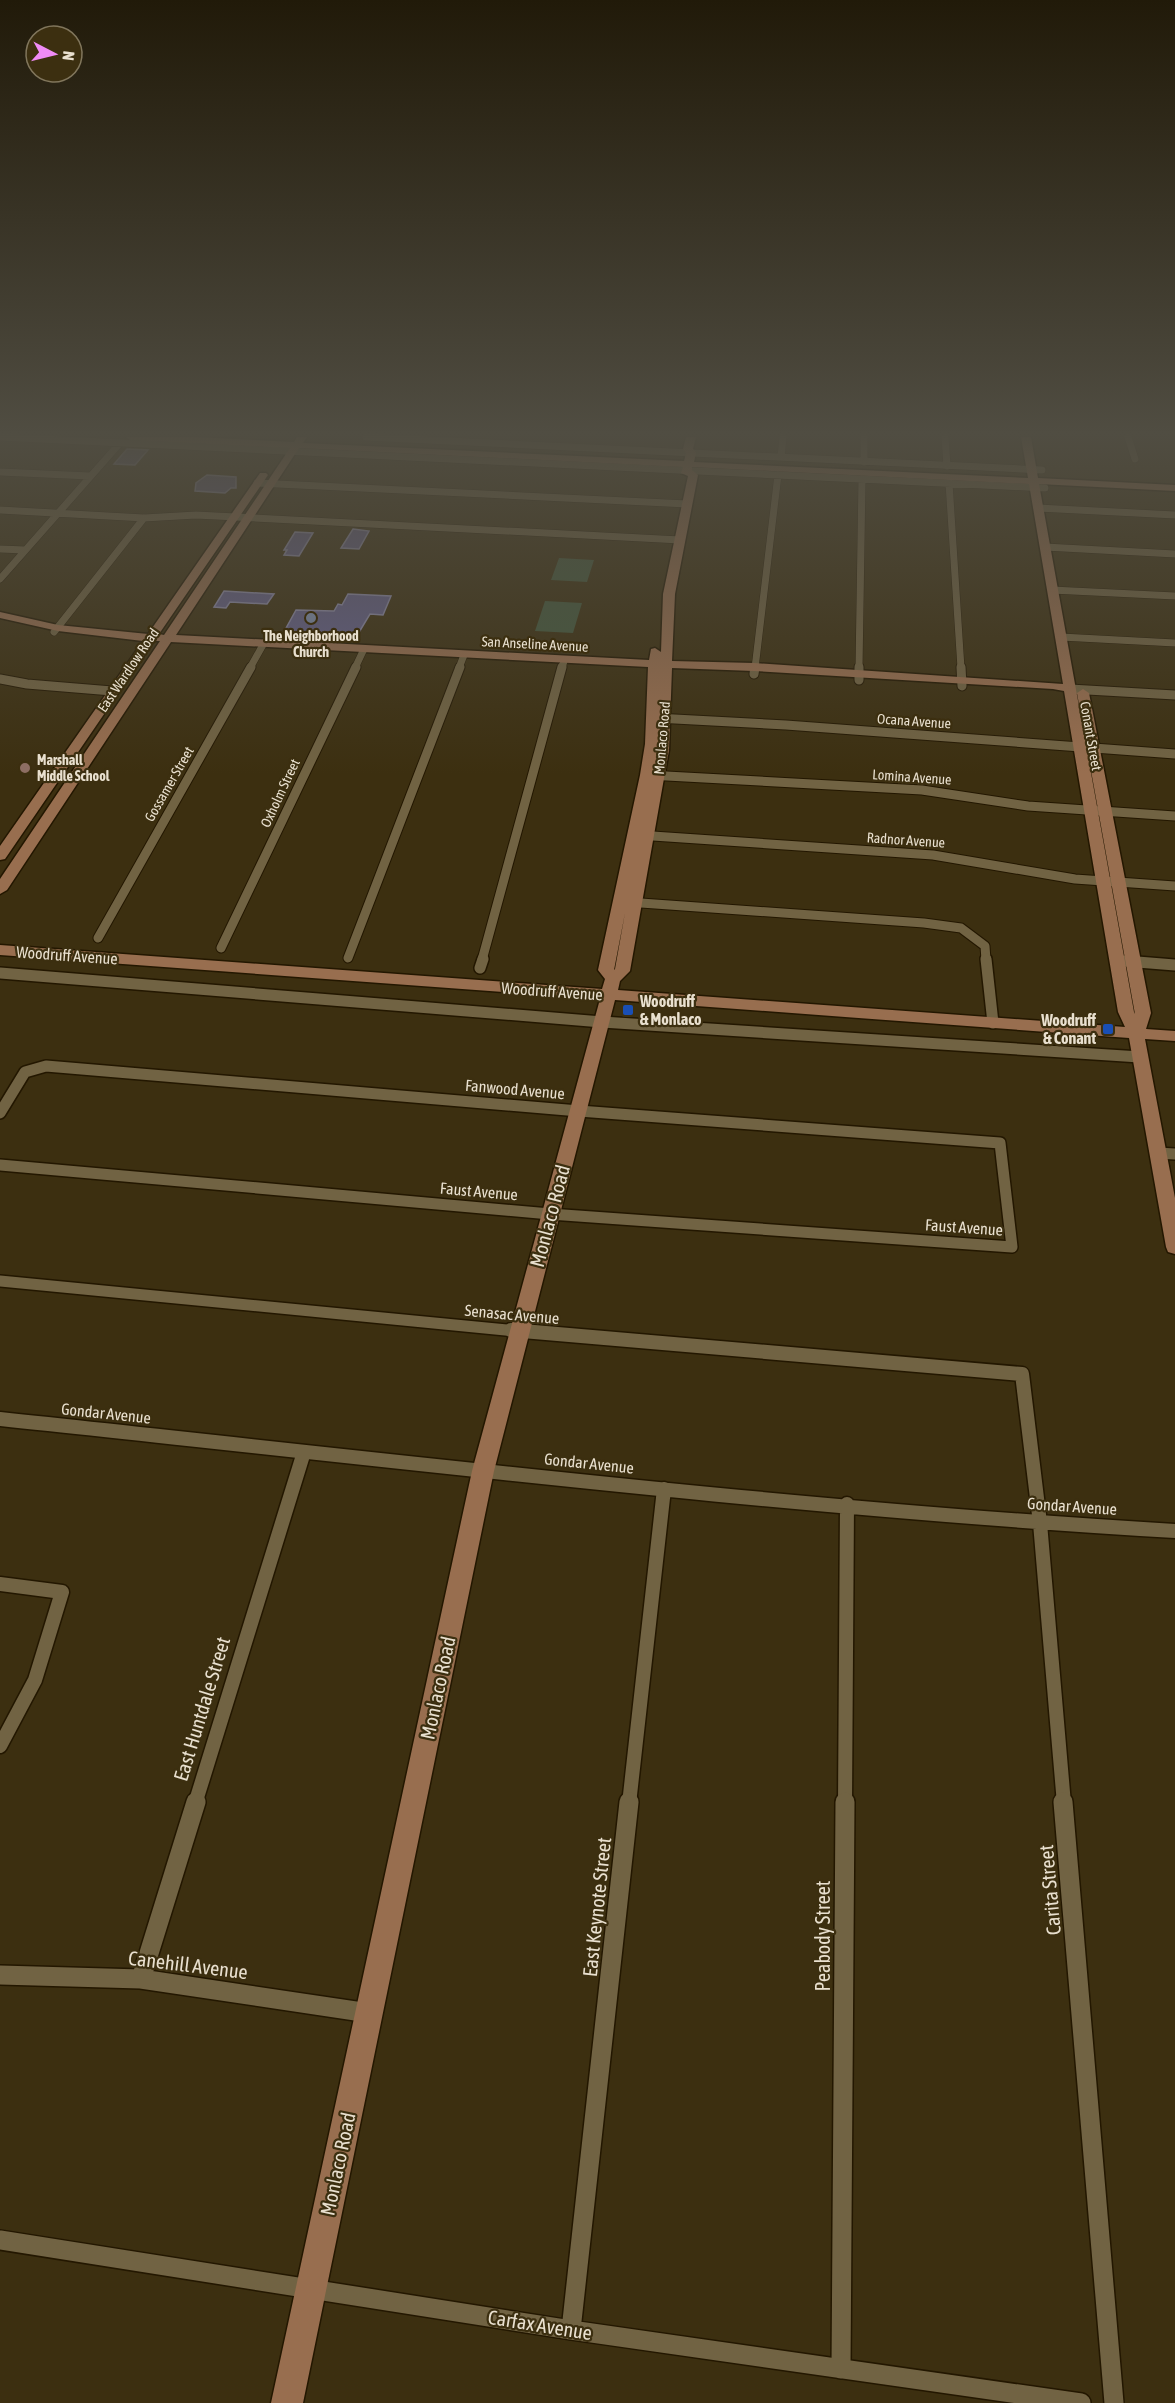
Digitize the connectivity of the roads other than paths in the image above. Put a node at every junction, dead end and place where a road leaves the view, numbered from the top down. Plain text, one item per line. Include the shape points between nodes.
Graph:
1 (3, 549) edge
2 (120, 549) edge
3 (210, 549) edge
4 (226, 549) edge
5 (672, 549) edge
6 (673, 549) edge
7 (769, 549) edge
8 (861, 549) edge
9 (953, 549) edge
10 (1051, 549) edge
11 (1089, 549) edge
12 (25, 550) joint
13 (207, 553) junction
14 (223, 554) junction
15 (1175, 554) edge
16 (0, 579) edge
17 (1058, 590) junction
18 (181, 593) junction
19 (197, 594) junction
20 (1175, 596) edge
21 (0, 615) edge
22 (0, 621) edge
23 (56, 630) junction
24 (1067, 637) junction
25 (149, 639) junction
26 (166, 640) junction
27 (1175, 643) edge
28 (263, 646) junction
29 (363, 652) junction
30 (463, 658) junction
31 (564, 663) junction
32 (661, 667) junction
33 (754, 670) junction
34 (859, 677) junction
35 (0, 679) edge
36 (962, 682) junction
37 (1076, 689) junction
38 (112, 691) junction
39 (1175, 695) edge
40 (659, 718) junction
41 (1087, 748) junction
42 (1175, 754) edge
43 (653, 775) junction
44 (1098, 811) junction
45 (1175, 816) edge
46 (641, 836) junction
47 (0, 856) edge
48 (1104, 881) junction
49 (1118, 883) junction
50 (1175, 886) edge
51 (0, 890) edge
52 (628, 902) junction
53 (98, 938) dead end
54 (221, 948) dead end
55 (0, 950) edge
56 (348, 958) dead end
57 (1118, 961) junction
58 (1134, 962) junction
59 (1175, 965) edge
60 (480, 968) dead end
61 (0, 973) edge
62 (612, 987) junction
63 (602, 1022) junction
64 (993, 1023) junction
65 (1136, 1033) junction
66 (1175, 1036) edge
67 (1140, 1057) junction
68 (579, 1111) junction
69 (0, 1113) edge
70 (1166, 1154) edge
71 (0, 1165) edge
72 (1006, 1195) joint
73 (550, 1214) junction
74 (1175, 1247) edge
75 (0, 1281) edge
76 (520, 1332) junction
77 (1022, 1374) joint
78 (0, 1419) edge
79 (304, 1452) junction
80 (483, 1471) junction
81 (664, 1489) junction
82 (847, 1504) junction
83 (1040, 1523) junction
84 (1175, 1531) edge
85 (0, 1584) edge
86 (0, 1746) edge
87 (0, 1975) edge
88 (141, 1979) junction
89 (369, 2013) junction
90 (0, 2240) edge
91 (312, 2287) junction
92 (571, 2330) junction
93 (841, 2369) junction
94 (287, 2403) edge
95 (1081, 2403) edge
96 (1114, 2403) edge

1 - 12 street
2 - 23 street
3 - 13 street, East Wardlow Road
4 - 14 street, East Wardlow Road
5 - 32 street via 656,607
6 - 32 street
7 - 33 street
8 - 34 street
9 - 36 street
10 - 17 street, Conant Street
11 - 15 street
12 - 16 street
13 - 14 street
13 - 18 street, East Wardlow Road
14 - 19 street, East Wardlow Road
17 - 20 street
17 - 24 street, Conant Street
18 - 19 street
18 - 25 street, East Wardlow Road
19 - 26 street, East Wardlow Road
21 - 23 street, San Anseline Avenue
22 - 23 street, San Anseline Avenue
23 - 25 street, San Anseline Avenue
24 - 27 street
24 - 37 street, Conant Street
25 - 26 street, San Anseline Avenue
25 - 38 street, East Wardlow Road
26 - 28 street, San Anseline Avenue
26 - 51 street, East Wardlow Road
28 - 29 street, San Anseline Avenue
28 - 53 street, Gossamer Street
29 - 30 street, San Anseline Avenue
29 - 54 street, Oxholm Street
30 - 31 street, San Anseline Avenue
30 - 56 street
31 - 32 street, San Anseline Avenue
31 - 60 street
32 - 33 street, San Anseline Avenue
32 - 40 street, Monlaco Road
33 - 34 street, San Anseline Avenue
34 - 36 street, San Anseline Avenue
35 - 38 street
36 - 37 street, San Anseline Avenue via 1054,691
37 - 39 street, San Anseline Avenue
37 - 41 street, Conant Street
38 - 47 street, East Wardlow Road
40 - 41 street, Ocana Avenue
40 - 43 street, Monlaco Road
41 - 42 street, Ocana Avenue
41 - 44 street, Conant Street
43 - 44 street, Lomina Avenue via 932,791 1028,806
43 - 46 street, Monlaco Road
44 - 45 street, Lomina Avenue
44 - 48 street, Conant Street
44 - 49 street, Conant Street
46 - 48 street, Radnor Avenue via 933,855
46 - 52 street, Monlaco Road
48 - 49 street, Radnor Avenue
48 - 57 street, Conant Street
49 - 50 street, Radnor Avenue
49 - 58 street, Conant Street
52 - 62 street, Monlaco Road via 622,971
52 - 64 street via 961,928 985,946
55 - 62 street, Woodruff Avenue
57 - 58 street
57 - 65 street, Conant Street via 1126,1012
58 - 59 street
58 - 65 street, Conant Street via 1143,1013
61 - 63 street, Woodruff Avenue
62 - 63 street, Monlaco Road
62 - 64 street, Woodruff Avenue
63 - 67 street, Woodruff Avenue
63 - 68 street, Monlaco Road
64 - 65 street, Woodruff Avenue
65 - 66 street, Woodruff Avenue
65 - 67 street, Conant Street
67 - 70 street, Conant Street
68 - 69 street, Fanwood Avenue via 46,1066 25,1071
68 - 72 street, Fanwood Avenue via 1000,1143
68 - 73 street, Monlaco Road
70 - 74 street, Conant Street
71 - 73 street, Faust Avenue
72 - 73 street, Faust Avenue via 1012,1247
73 - 76 street, Monlaco Road
75 - 76 street, Senasac Avenue
76 - 77 street, Senasac Avenue
76 - 80 street, Monlaco Road
77 - 83 street, Carita Street
78 - 79 street, Gondar Avenue
79 - 80 street, Gondar Avenue
79 - 88 street, East Huntdale Street
80 - 81 street, Gondar Avenue
80 - 89 street, Monlaco Road
81 - 82 street, Gondar Avenue
81 - 92 street, East Keynote Street
82 - 83 street, Gondar Avenue
82 - 93 street, Peabody Street
83 - 84 street, Gondar Avenue
83 - 96 street, Carita Street
85 - 86 street via 62,1592 35,1680
87 - 88 street, Canehill Avenue
88 - 89 street, Canehill Avenue
89 - 91 street, Monlaco Road
90 - 91 street, Carfax Avenue
91 - 92 street, Carfax Avenue
91 - 94 street, Monlaco Road
92 - 93 street, Carfax Avenue
93 - 95 street, Carfax Avenue

